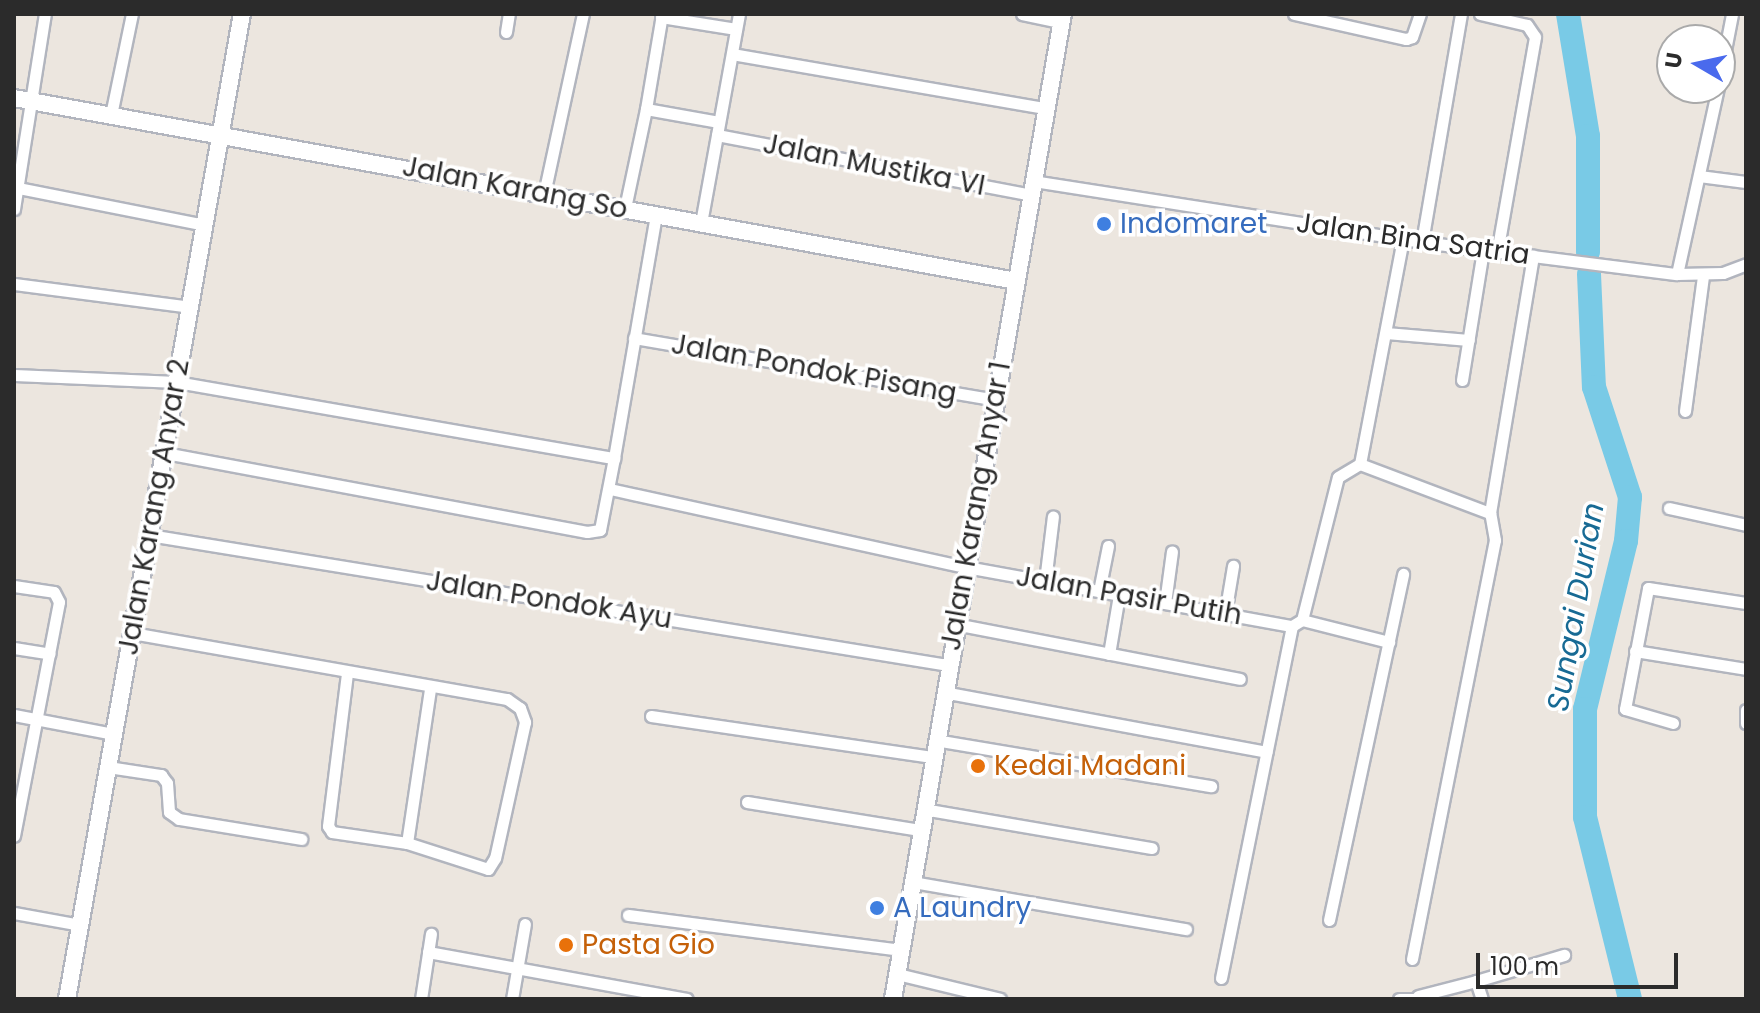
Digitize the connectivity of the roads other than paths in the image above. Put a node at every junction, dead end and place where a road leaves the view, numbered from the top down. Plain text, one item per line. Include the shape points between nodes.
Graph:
1 (45, 14) edge
2 (132, 14) edge
3 (242, 14) edge
4 (509, 14) edge
5 (583, 14) edge
6 (739, 14) edge
7 (1022, 14) edge
8 (1294, 14) edge
9 (1420, 14) edge
10 (1461, 14) edge
11 (1480, 14) edge
12 (661, 16) edge
13 (1062, 18) edge
14 (736, 29) junction
15 (506, 32) dead end
16 (732, 54) junction
17 (22, 99) edge
18 (1715, 104) edge
19 (1046, 108) junction
20 (646, 109) junction
21 (111, 115) junction
22 (718, 128) junction
23 (221, 133) junction
24 (1699, 176) junction
25 (1746, 182) edge
26 (18, 188) junction
27 (1032, 188) junction
28 (544, 194) junction
29 (625, 208) junction
30 (14, 209) edge
31 (656, 215) junction
32 (701, 223) junction
33 (205, 225) junction
34 (1403, 239) junction
35 (1422, 242) junction
36 (1483, 251) junction
37 (1497, 252) junction
38 (1533, 256) junction
39 (1746, 264) edge
40 (1677, 274) junction
41 (1703, 276) junction
42 (1016, 281) junction
43 (14, 284) edge
44 (190, 307) junction
45 (1386, 333) junction
46 (634, 338) junction
47 (1469, 340) junction
48 (14, 375) edge
49 (1462, 380) dead end
50 (177, 382) junction
51 (995, 400) junction
52 (1685, 411) dead end
53 (164, 453) junction
54 (614, 458) junction
55 (1360, 464) junction
56 (610, 489) junction
57 (1669, 508) dead end
58 (1490, 513) junction
59 (1053, 516) dead end
60 (1746, 525) edge
61 (149, 535) junction
62 (1108, 546) dead end
63 (1172, 551) dead end
64 (1233, 566) dead end
65 (966, 567) junction
66 (1403, 574) dead end
67 (1045, 581) junction
68 (14, 586) edge
69 (1099, 591) junction
70 (1119, 595) junction
71 (1165, 603) junction
72 (1746, 603) edge
73 (1225, 614) junction
74 (1297, 623) junction
75 (955, 624) junction
76 (132, 633) junction
77 (1389, 642) junction
78 (14, 648) edge
79 (1635, 651) junction
80 (50, 654) junction
81 (1109, 654) junction
82 (948, 665) junction
83 (1746, 669) edge
84 (347, 673) junction
85 (1240, 679) dead end
86 (430, 689) junction
87 (943, 692) junction
88 (1746, 710) edge
89 (14, 715) edge
90 (651, 716) dead end
91 (37, 719) junction
92 (1673, 723) dead end
93 (1746, 723) edge
94 (114, 734) junction
95 (934, 749) junction
96 (1266, 752) junction
97 (108, 767) junction
98 (1211, 786) dead end
99 (747, 802) dead end
100 (923, 809) junction
101 (920, 830) junction
102 (14, 836) edge
103 (301, 839) dead end
104 (407, 843) junction
105 (1152, 848) dead end
106 (913, 882) junction
107 (14, 913) edge
108 (628, 915) dead end
109 (1329, 920) dead end
110 (525, 924) dead end
111 (80, 925) junction
112 (1186, 929) dead end
113 (431, 934) dead end
114 (902, 950) junction
115 (428, 952) junction
116 (1564, 955) dead end
117 (1412, 959) dead end
118 (517, 968) junction
119 (897, 974) junction
120 (1221, 978) dead end
121 (1476, 981) junction
122 (1419, 997) edge
123 (67, 999) edge
124 (421, 999) edge
125 (512, 999) edge
126 (687, 999) edge
127 (893, 999) edge
128 (1000, 999) edge
129 (1399, 999) edge
130 (1482, 999) edge

1 - 17 street
2 - 21 street
3 - 23 street, Jalan Karang Anyar 2
4 - 15 street
5 - 28 street
6 - 14 street
7 - 13 street
8 - 9 street via 1406,39 1412,37
10 - 35 street
11 - 37 street via 1527,25 1535,37
12 - 14 street
12 - 20 street
13 - 19 street, Jalan Karang Anyar 1
14 - 16 street
16 - 19 street
16 - 22 street
17 - 21 street, Jalan Karang So
17 - 26 street
18 - 24 street
19 - 27 street, Jalan Karang Anyar 1
20 - 22 street, Jalan Mustika VI
20 - 29 street
21 - 23 street, Jalan Karang So
22 - 27 street, Jalan Mustika VI
22 - 32 street
23 - 28 street, Jalan Karang So
23 - 33 street, Jalan Karang Anyar 2
24 - 25 street
24 - 40 street
26 - 30 street
26 - 33 street
27 - 34 street, Jalan Bina Satria
27 - 42 street, Jalan Karang Anyar 1
28 - 29 street, Jalan Karang So
29 - 31 street, Jalan Karang So
31 - 32 street, Jalan Karang So
31 - 46 street
32 - 42 street, Jalan Karang So
33 - 44 street, Jalan Karang Anyar 2
34 - 35 street, Jalan Bina Satria
34 - 45 street
35 - 36 street, Jalan Bina Satria
36 - 37 street, Jalan Bina Satria
36 - 47 street
37 - 38 street, Jalan Bina Satria
38 - 40 street, Jalan Bina Satria
38 - 58 street
39 - 41 street, Jalan Bina Satria
40 - 41 street, Jalan Bina Satria
41 - 52 street
42 - 51 street, Jalan Karang Anyar 1
43 - 44 street
44 - 50 street, Jalan Karang Anyar 2
45 - 47 street
45 - 55 street
46 - 51 street, Jalan Pondok Pisang
46 - 54 street
47 - 49 street
48 - 50 street
50 - 53 street, Jalan Karang Anyar 2
50 - 54 street
51 - 65 street, Jalan Karang Anyar 1
53 - 56 street via 587,532 600,530
53 - 61 street, Jalan Karang Anyar 2
54 - 56 street
55 - 58 street
55 - 74 street via 1334,483
56 - 65 street, Jalan Pasir Putih
57 - 60 street
58 - 117 street via 1495,540
59 - 67 street
61 - 76 street, Jalan Karang Anyar 2
61 - 82 street, Jalan Pondok Ayu
62 - 69 street
63 - 71 street
64 - 73 street
65 - 67 street, Jalan Pasir Putih
65 - 75 street, Jalan Karang Anyar 1
66 - 77 street
67 - 69 street, Jalan Pasir Putih
68 - 80 street via 58,596
69 - 70 street, Jalan Pasir Putih
70 - 71 street, Jalan Pasir Putih
70 - 81 street
71 - 73 street, Jalan Pasir Putih
72 - 79 street via 1650,586
73 - 74 street, Jalan Pasir Putih
74 - 77 street, Jalan Pasir Putih
74 - 96 street
75 - 81 street
75 - 82 street, Jalan Karang Anyar 1
76 - 84 street
76 - 94 street, Jalan Karang Anyar 2
77 - 109 street
78 - 80 street
79 - 83 street
79 - 92 street via 1626,712
80 - 91 street
81 - 85 street
82 - 87 street, Jalan Karang Anyar 1
84 - 86 street
84 - 104 street via 328,826 337,834
86 - 104 street
86 - 104 street via 507,699 520,708 525,722 495,858 488,869
87 - 95 street, Jalan Karang Anyar 1
87 - 96 street
88 - 93 street
89 - 91 street
90 - 95 street
91 - 94 street
91 - 102 street
94 - 97 street, Jalan Karang Anyar 2
95 - 98 street
95 - 100 street, Jalan Karang Anyar 1
96 - 120 street
97 - 103 street via 161,775 167,783 169,812 179,819
97 - 111 street, Jalan Karang Anyar 2
99 - 101 street
100 - 101 street, Jalan Karang Anyar 1
100 - 105 street
101 - 106 street, Jalan Karang Anyar 1
106 - 112 street
106 - 114 street, Jalan Karang Anyar 1
107 - 111 street
108 - 114 street
110 - 118 street
111 - 123 street, Jalan Karang Anyar 2
113 - 115 street
114 - 119 street, Jalan Karang Anyar 1
115 - 118 street
115 - 124 street
116 - 121 street
118 - 125 street
118 - 126 street
119 - 127 street, Jalan Karang Anyar 1
119 - 128 street
121 - 122 street
121 - 130 street
122 - 129 street

